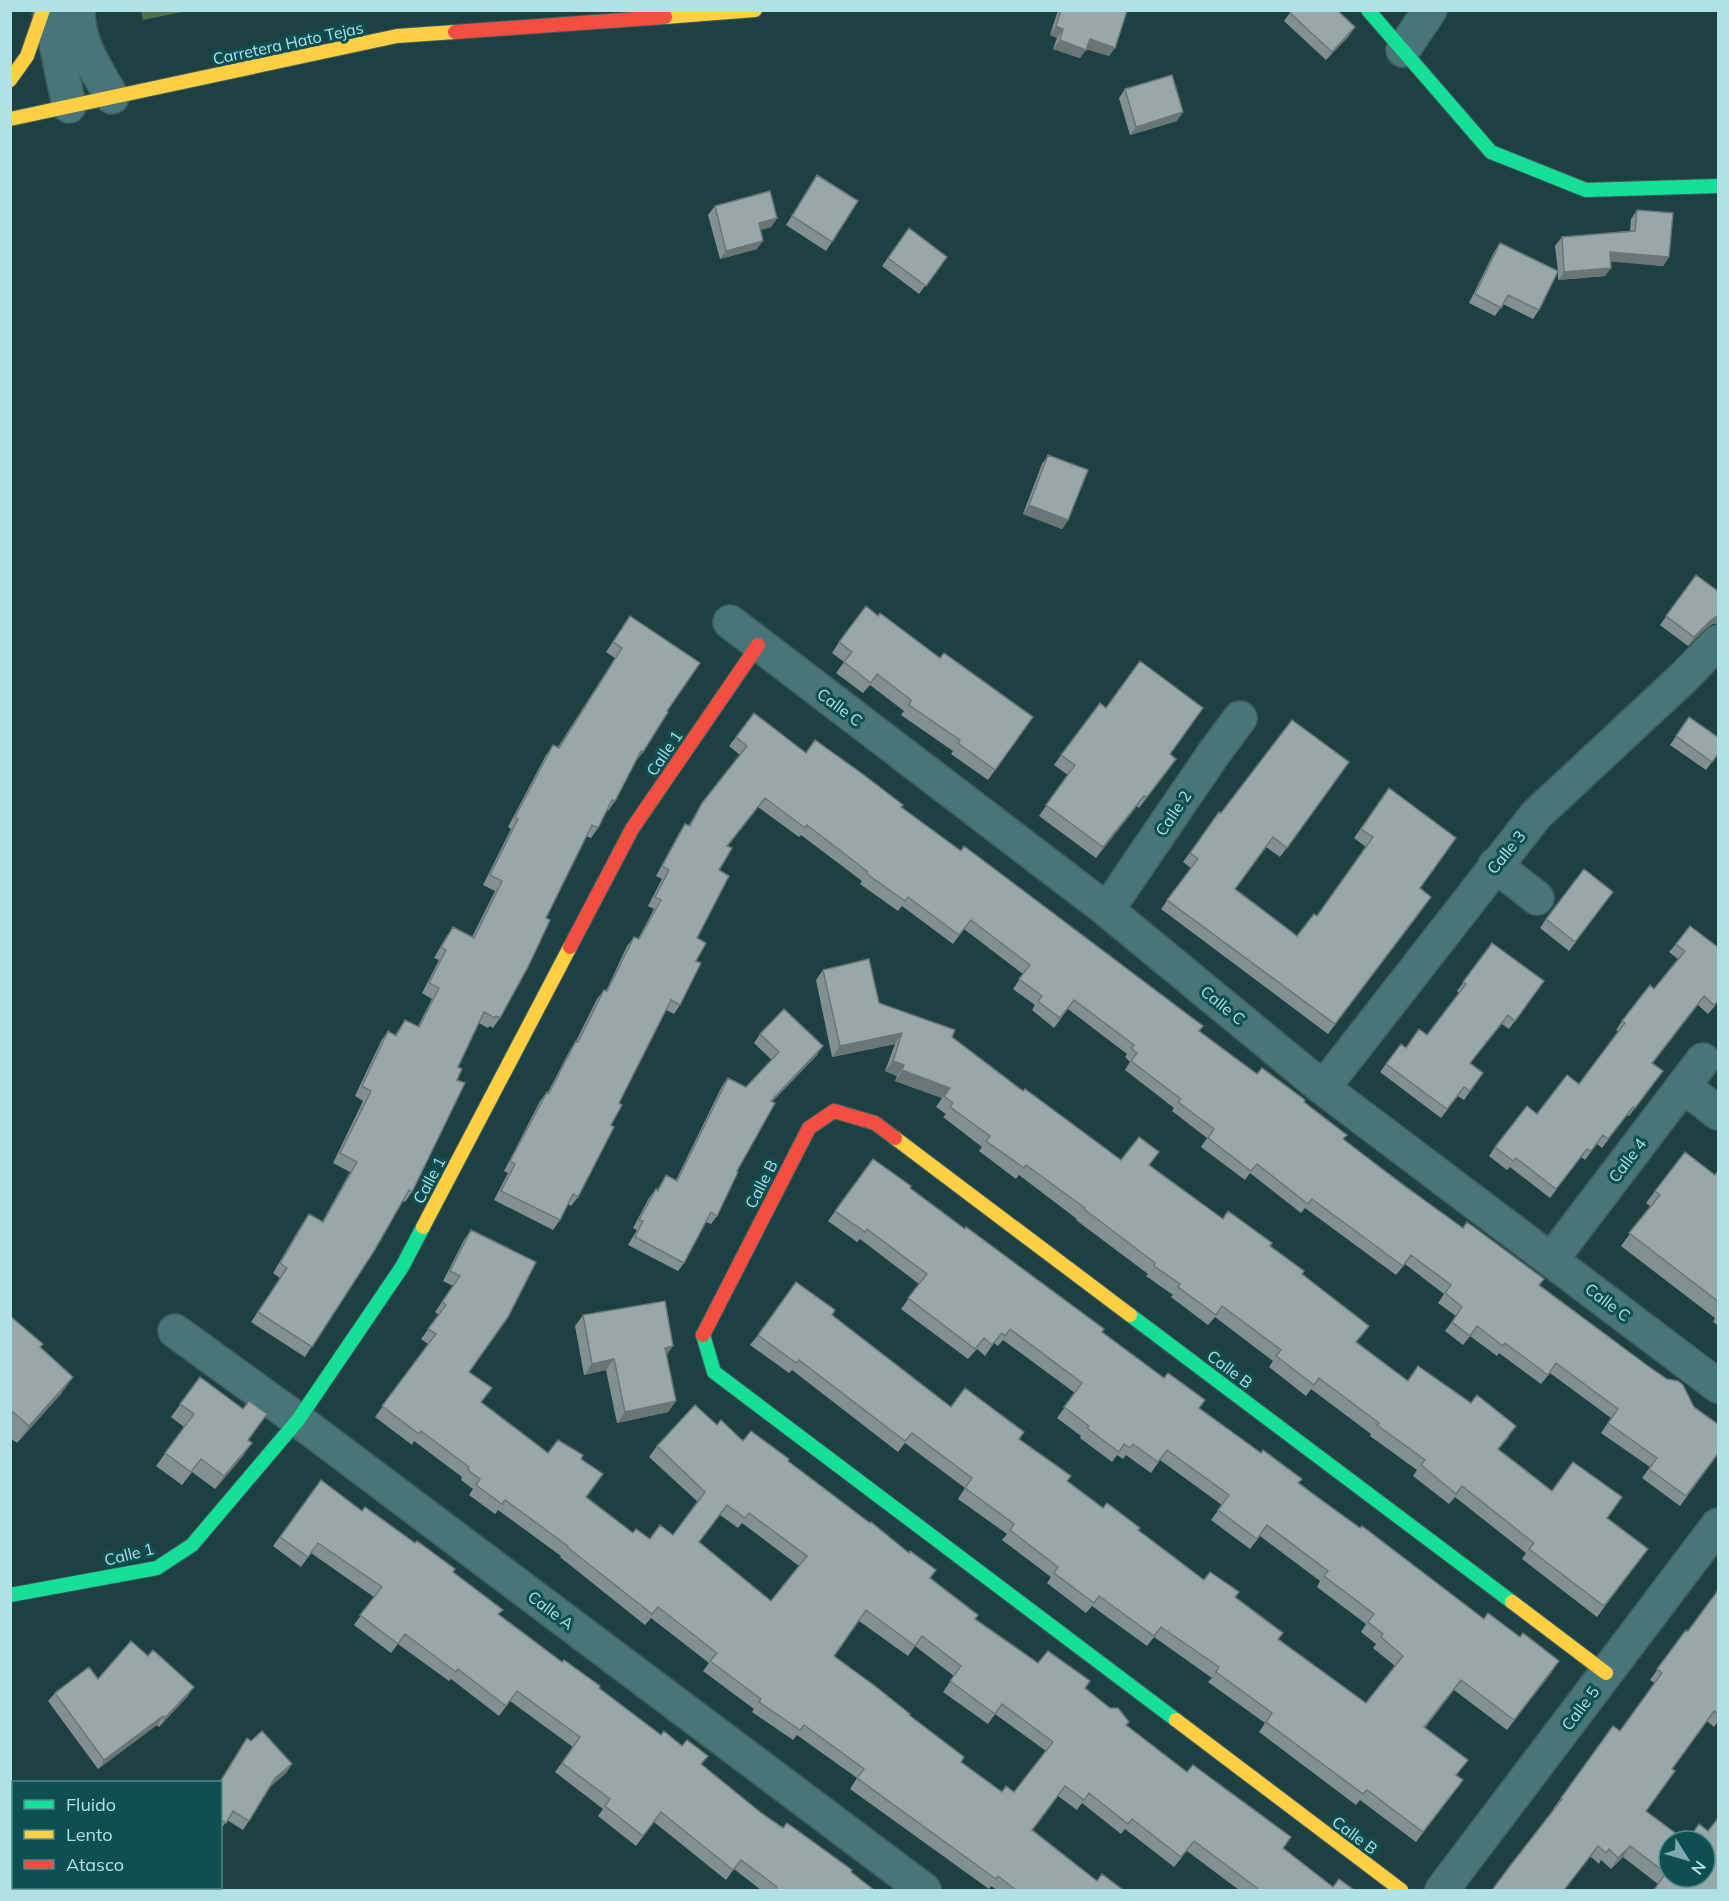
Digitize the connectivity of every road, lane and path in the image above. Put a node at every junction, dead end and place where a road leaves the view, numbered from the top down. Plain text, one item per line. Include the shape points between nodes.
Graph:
1 (43, 10) edge
2 (49, 10) edge
3 (78, 10) edge
4 (755, 10) edge
5 (1368, 10) edge
6 (1430, 10) edge
7 (1403, 50) junction
8 (10, 80) edge
9 (112, 97) junction
10 (69, 106) junction
11 (10, 119) edge
12 (1719, 186) edge
13 (730, 622) dead end
14 (1719, 642) edge
15 (758, 645) junction
16 (1240, 718) dead end
17 (1496, 865) junction
18 (1537, 898) dead end
19 (1107, 910) junction
20 (1703, 1060) dead end
21 (1683, 1086) junction
22 (1323, 1088) junction
23 (1719, 1113) edge
24 (1551, 1260) junction
25 (175, 1331) dead end
26 (1719, 1386) edge
27 (298, 1420) junction
28 (1719, 1525) edge
29 (10, 1595) edge
30 (1606, 1673) junction
31 (924, 1890) edge
32 (1401, 1890) edge
33 (1442, 1890) edge

1 - 8 street via 29,56
2 - 10 street
3 - 9 street via 88,55
4 - 9 street, Carretera Hato Tejas via 397,36
5 - 7 street
6 - 7 street
7 - 12 street via 1491,152 1586,190
9 - 10 street, Carretera Hato Tejas
10 - 11 street, Carretera Hato Tejas
13 - 15 street, Calle C
14 - 17 street, Calle 3 via 1536,815
15 - 19 street, Calle C
15 - 27 street, Calle 1 via 632,829 402,1267
16 - 19 street, Calle 2
17 - 18 street
17 - 22 street, Calle 3
19 - 22 street, Calle C
20 - 21 street, Calle 4
21 - 23 street
21 - 24 street, Calle 4
22 - 24 street, Calle C
24 - 26 street, Calle C
25 - 27 street, Calle A
27 - 29 street, Calle 1 via 192,1545 157,1568
27 - 31 street, Calle A
28 - 30 street, Calle 5
30 - 32 street, Calle B via 875,1123 834,1112 809,1128 703,1335 714,1372
30 - 33 street, Calle 5

